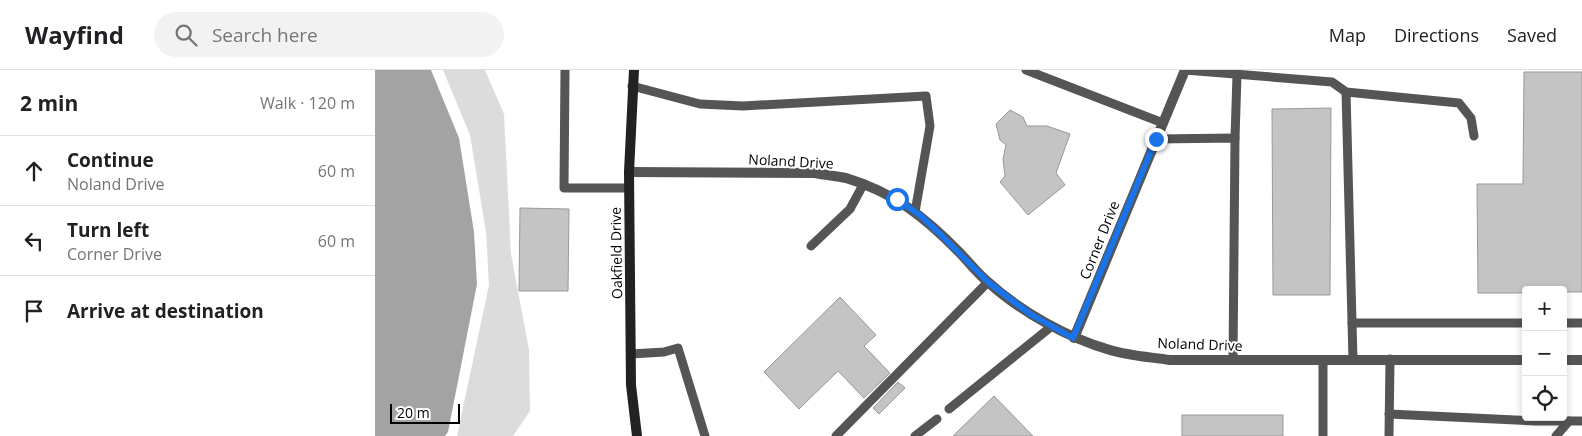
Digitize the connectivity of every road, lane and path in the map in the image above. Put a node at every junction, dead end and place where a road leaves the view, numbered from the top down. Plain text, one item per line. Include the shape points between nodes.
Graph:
1 (565, 70) edge
2 (634, 70) edge
3 (1026, 70) edge
4 (1185, 70) edge
5 (1237, 75) junction
6 (633, 86) junction
7 (1346, 92) junction
8 (1163, 123) junction
9 (1474, 136) dead end
10 (1235, 138) junction
11 (1156, 139) junction
12 (629, 172) junction
13 (863, 184) junction
14 (629, 188) junction
15 (915, 212) junction
16 (811, 246) dead end
17 (988, 282) junction
18 (1352, 323) junction
19 (1522, 323) edge
20 (1567, 323) edge
21 (1582, 323) edge
22 (1052, 326) junction
23 (1073, 338) junction
24 (631, 354) junction
25 (1233, 360) junction
26 (1323, 360) junction
27 (1353, 360) junction
28 (1390, 360) junction
29 (1522, 360) edge
30 (1567, 360) edge
31 (1582, 360) edge
32 (949, 408) dead end
33 (1389, 414) junction
34 (937, 419) dead end
35 (1507, 420) junction
36 (1569, 421) junction
37 (1582, 421) edge
38 (1515, 429) dead end
39 (637, 436) edge
40 (705, 436) edge
41 (836, 436) edge
42 (915, 436) edge
43 (1323, 436) edge
44 (1389, 436) edge
45 (1556, 436) edge

1 - 14 lane via 564,188
2 - 6 street, Oakfield Drive
3 - 8 lane
4 - 5 lane
4 - 8 street, Corner Drive
5 - 7 lane via 1332,82
5 - 10 lane
6 - 12 street, Oakfield Drive
6 - 15 lane via 700,104 743,106 926,96 930,126
7 - 9 lane via 1459,103 1471,118
7 - 18 lane
8 - 11 street, Corner Drive
10 - 11 lane
10 - 25 lane
11 - 23 street, Corner Drive
12 - 13 street, Noland Drive via 815,174
12 - 14 street, Oakfield Drive
13 - 15 street, Noland Drive via 897,199
13 - 16 lane via 850,209
14 - 24 street, Oakfield Drive
15 - 17 street, Noland Drive
17 - 22 street, Noland Drive via 1030,314
17 - 41 lane
18 - 19 lane
18 - 27 lane
20 - 21 lane
22 - 23 street, Noland Drive
22 - 32 lane
23 - 25 street, Noland Drive via 1112,351 1170,360
24 - 39 street, Oakfield Drive
24 - 40 lane via 678,348
25 - 26 street, Noland Drive
26 - 27 street, Noland Drive
26 - 43 lane
27 - 28 street, Noland Drive
28 - 29 street, Noland Drive
28 - 33 lane
30 - 31 street
33 - 35 lane
33 - 44 lane
34 - 42 lane
35 - 36 lane
35 - 38 lane
36 - 37 lane
36 - 45 lane

